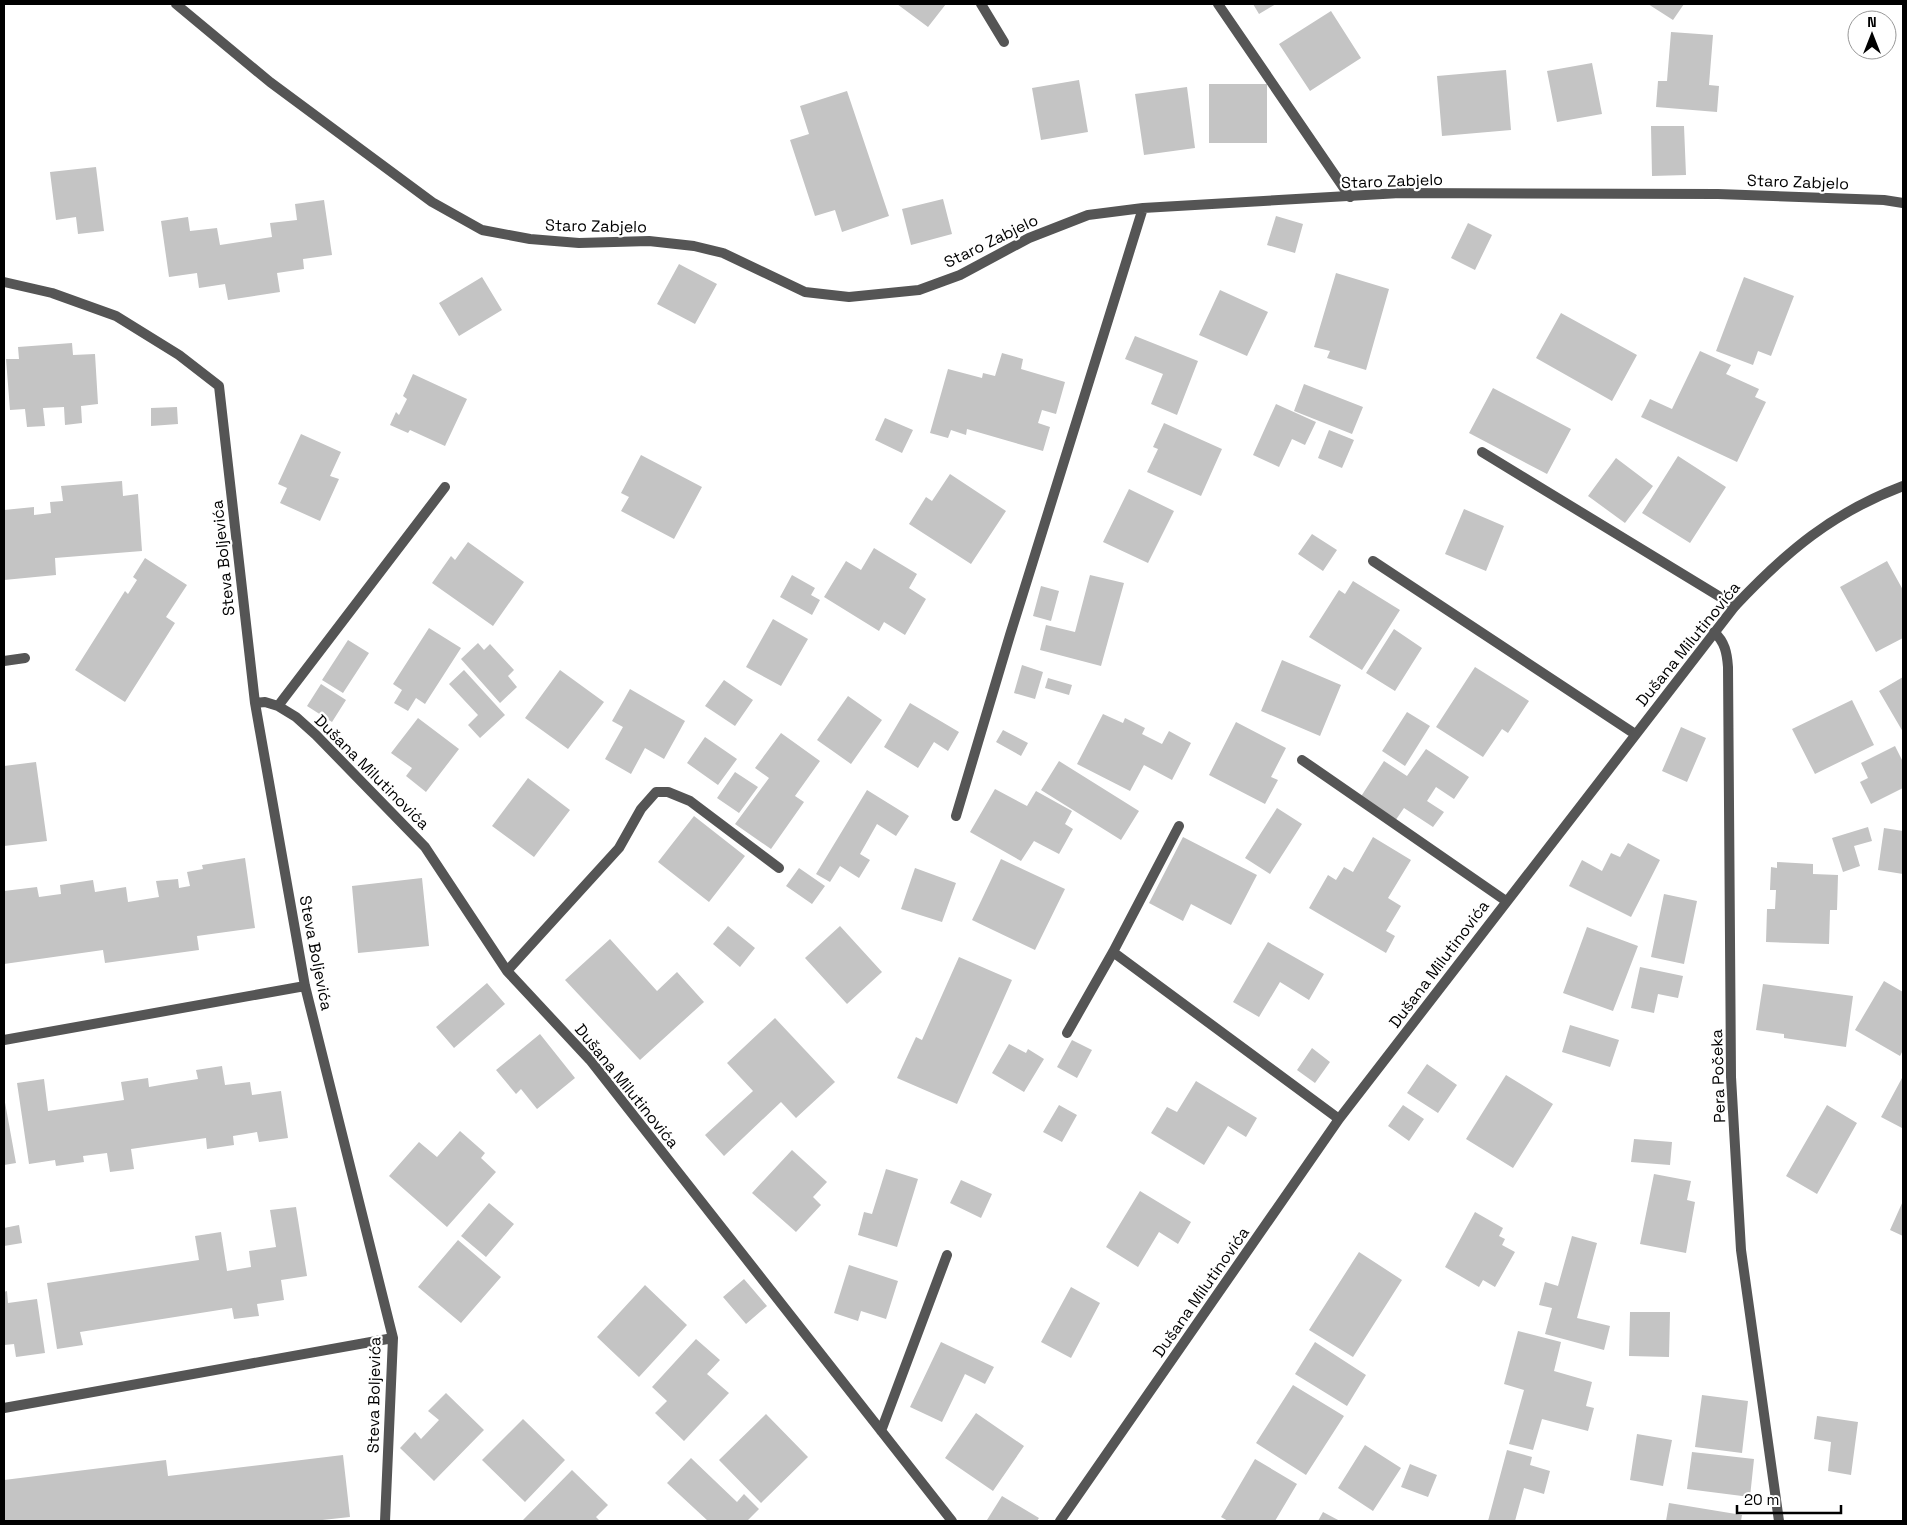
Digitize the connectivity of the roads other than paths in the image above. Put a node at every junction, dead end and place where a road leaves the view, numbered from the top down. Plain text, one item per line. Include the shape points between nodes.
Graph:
1 (176, 4) edge
2 (982, 4) edge
3 (1218, 4) edge
4 (1004, 42) dead end
5 (1350, 197) junction
6 (1903, 203) edge
7 (1143, 208) junction
8 (4, 282) edge
9 (1482, 452) dead end
10 (1903, 486) edge
11 (445, 488) dead end
12 (1373, 561) dead end
13 (1735, 606) junction
14 (1714, 632) junction
15 (25, 658) dead end
16 (4, 661) edge
17 (255, 703) junction
18 (278, 706) junction
19 (1635, 734) junction
20 (1302, 760) dead end
21 (956, 816) dead end
22 (1179, 826) dead end
23 (778, 868) dead end
24 (1506, 901) junction
25 (1113, 952) junction
26 (507, 971) junction
27 (305, 986) junction
28 (1067, 1033) dead end
29 (4, 1040) edge
30 (1339, 1119) junction
31 (947, 1255) dead end
32 (392, 1338) junction
33 (4, 1408) edge
34 (881, 1431) junction
35 (385, 1521) edge
36 (952, 1521) edge
37 (1060, 1521) edge
38 (1779, 1521) edge

1 - 7 street, Staro Zabjelo via 270,82 432,202 482,230 530,239 579,243 649,241 694,246 723,253 805,292 849,297 919,290 1088,214
2 - 4 street
3 - 5 street
5 - 6 street, Staro Zabjelo via 1400,193 1718,194
5 - 7 street, Staro Zabjelo
7 - 21 street
8 - 17 street, Steva Boljevića via 52,293 116,316 179,355 219,386
9 - 13 street
10 - 13 street, Dušana Milutinovića via 1828,522 1769,570
11 - 18 street
12 - 19 street
13 - 14 street, Dušana Milutinovića
14 - 19 street, Dušana Milutinovića
14 - 38 street, Pera Počeka via 1723,643 1728,668 1731,1077 1741,1250
15 - 16 street
17 - 18 street, Dušana Milutinovića
17 - 27 street, Steva Boljevića
18 - 26 street, Dušana Milutinovića via 316,735 426,847
19 - 24 street, Dušana Milutinovića
20 - 24 street
22 - 25 street
23 - 26 street via 690,801 668,792 656,792 641,809 619,848
24 - 30 street, Dušana Milutinovića
25 - 28 street
25 - 30 street
26 - 34 street, Dušana Milutinovića via 590,1060
27 - 29 street
27 - 32 street, Steva Boljevića
30 - 37 street, Dušana Milutinovića
31 - 34 street
32 - 33 street
32 - 35 street, Steva Boljevića
34 - 36 street, Dušana Milutinovića

